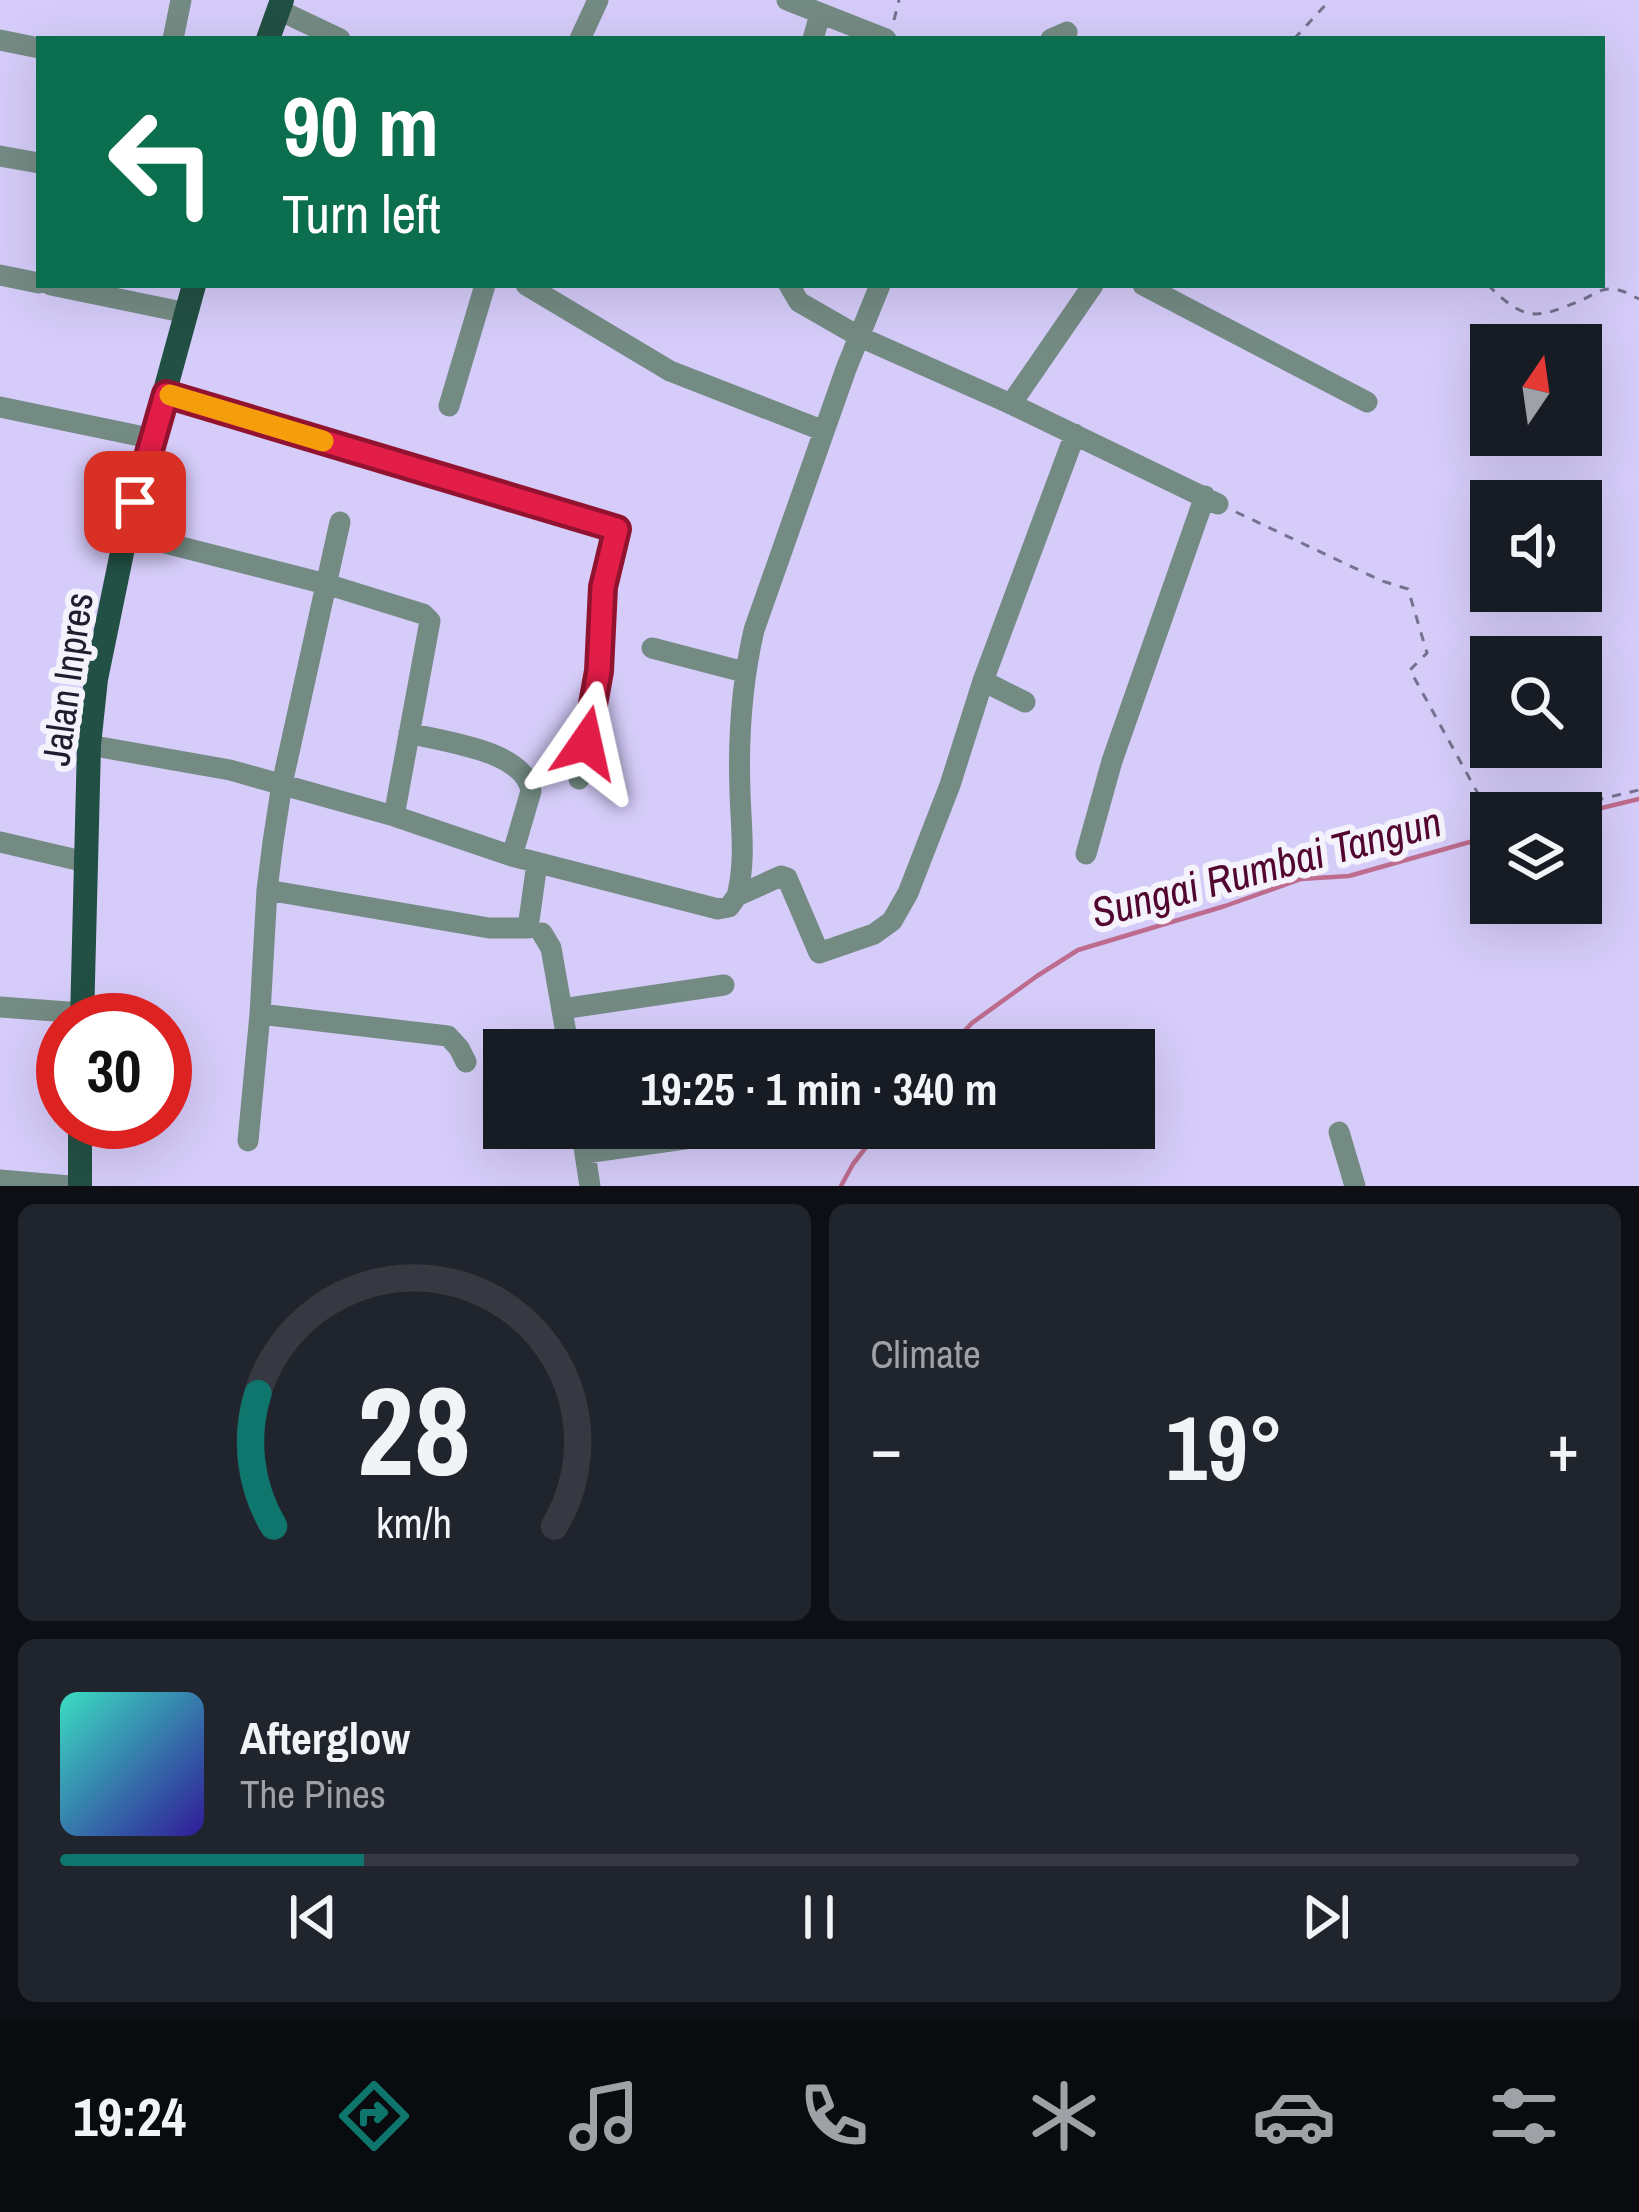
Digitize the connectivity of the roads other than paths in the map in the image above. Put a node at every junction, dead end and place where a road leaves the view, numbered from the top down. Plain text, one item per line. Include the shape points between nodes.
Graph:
1 (181, 0) edge
2 (598, 0) edge
3 (788, 0) edge
4 (280, 5) edge
5 (820, 14) junction
6 (890, 31) edge
7 (174, 36) edge
8 (269, 36) edge
9 (335, 36) edge
10 (581, 36) edge
11 (814, 36) edge
12 (0, 40) edge
13 (36, 47) edge
14 (0, 156) edge
15 (36, 162) edge
16 (0, 274) edge
17 (36, 282) edge
18 (66, 288) edge
19 (193, 288) edge
20 (484, 288) edge
21 (531, 288) edge
22 (791, 288) edge
23 (879, 288) edge
24 (1091, 288) edge
25 (1149, 288) edge
26 (187, 313) junction
27 (860, 337) junction
28 (166, 394) junction
29 (1366, 402) dead end
30 (1011, 404) junction
31 (449, 406) dead end
32 (0, 407) edge
33 (824, 431) junction
34 (1076, 434) junction
35 (154, 440) junction
36 (340, 522) dead end
37 (126, 533) junction
38 (326, 584) junction
39 (652, 648) dead end
40 (744, 671) junction
41 (983, 681) junction
42 (1025, 702) dead end
43 (410, 733) junction
44 (89, 745) junction
45 (579, 779) dead end
46 (282, 784) junction
47 (394, 816) junction
48 (0, 842) edge
49 (1086, 854) dead end
50 (512, 856) junction
51 (86, 862) junction
52 (537, 863) junction
53 (267, 890) junction
54 (737, 896) junction
55 (542, 933) dead end
56 (724, 985) dead end
57 (83, 993) edge
58 (0, 1006) edge
59 (562, 1009) junction
60 (36, 1011) edge
61 (260, 1014) junction
62 (565, 1029) edge
63 (466, 1062) dead end
64 (1339, 1132) dead end
65 (248, 1141) dead end
66 (80, 1149) edge
67 (584, 1149) edge
68 (614, 1149) edge
69 (585, 1153) junction
70 (0, 1180) edge
71 (70, 1186) edge
72 (80, 1186) edge
73 (590, 1186) edge
74 (1355, 1186) edge

1 - 7 street
2 - 10 street
3 - 5 street
4 - 8 main road
4 - 9 street
5 - 6 street
5 - 11 street
12 - 13 street
14 - 15 street
16 - 17 street
18 - 26 street
19 - 26 main road, Jalan Inpres
20 - 31 street
21 - 33 street via 676,373
22 - 27 street via 799,302
23 - 27 street
24 - 30 street
25 - 29 street
26 - 28 main road, Jalan Inpres
27 - 30 street
27 - 33 street
28 - 35 main road, Jalan Inpres
28 - 45 street via 617,529
30 - 34 street
32 - 35 street
33 - 40 street
34 - 41 street
34 - 49 street via 1211,500 1112,761
35 - 37 main road, Jalan Inpres
36 - 38 street
37 - 38 street
37 - 44 main road, Jalan Inpres
38 - 43 street via 430,621
38 - 46 street
39 - 40 street
40 - 54 street
41 - 42 street
41 - 54 street via 950,785 892,921 819,953 787,878
43 - 47 street
43 - 50 street via 522,769 531,791
44 - 46 street
44 - 51 main road, Jalan Inpres
46 - 47 street
46 - 53 street
47 - 50 street
48 - 51 street
50 - 52 street
51 - 57 main road, Jalan Inpres
52 - 53 street via 528,928
52 - 54 street via 718,909
53 - 61 street
55 - 59 street
56 - 59 street
58 - 60 street
59 - 62 street
61 - 63 street via 448,1036
61 - 65 street
64 - 74 street
66 - 72 main road
67 - 69 street
68 - 69 street
69 - 73 street
70 - 71 street

